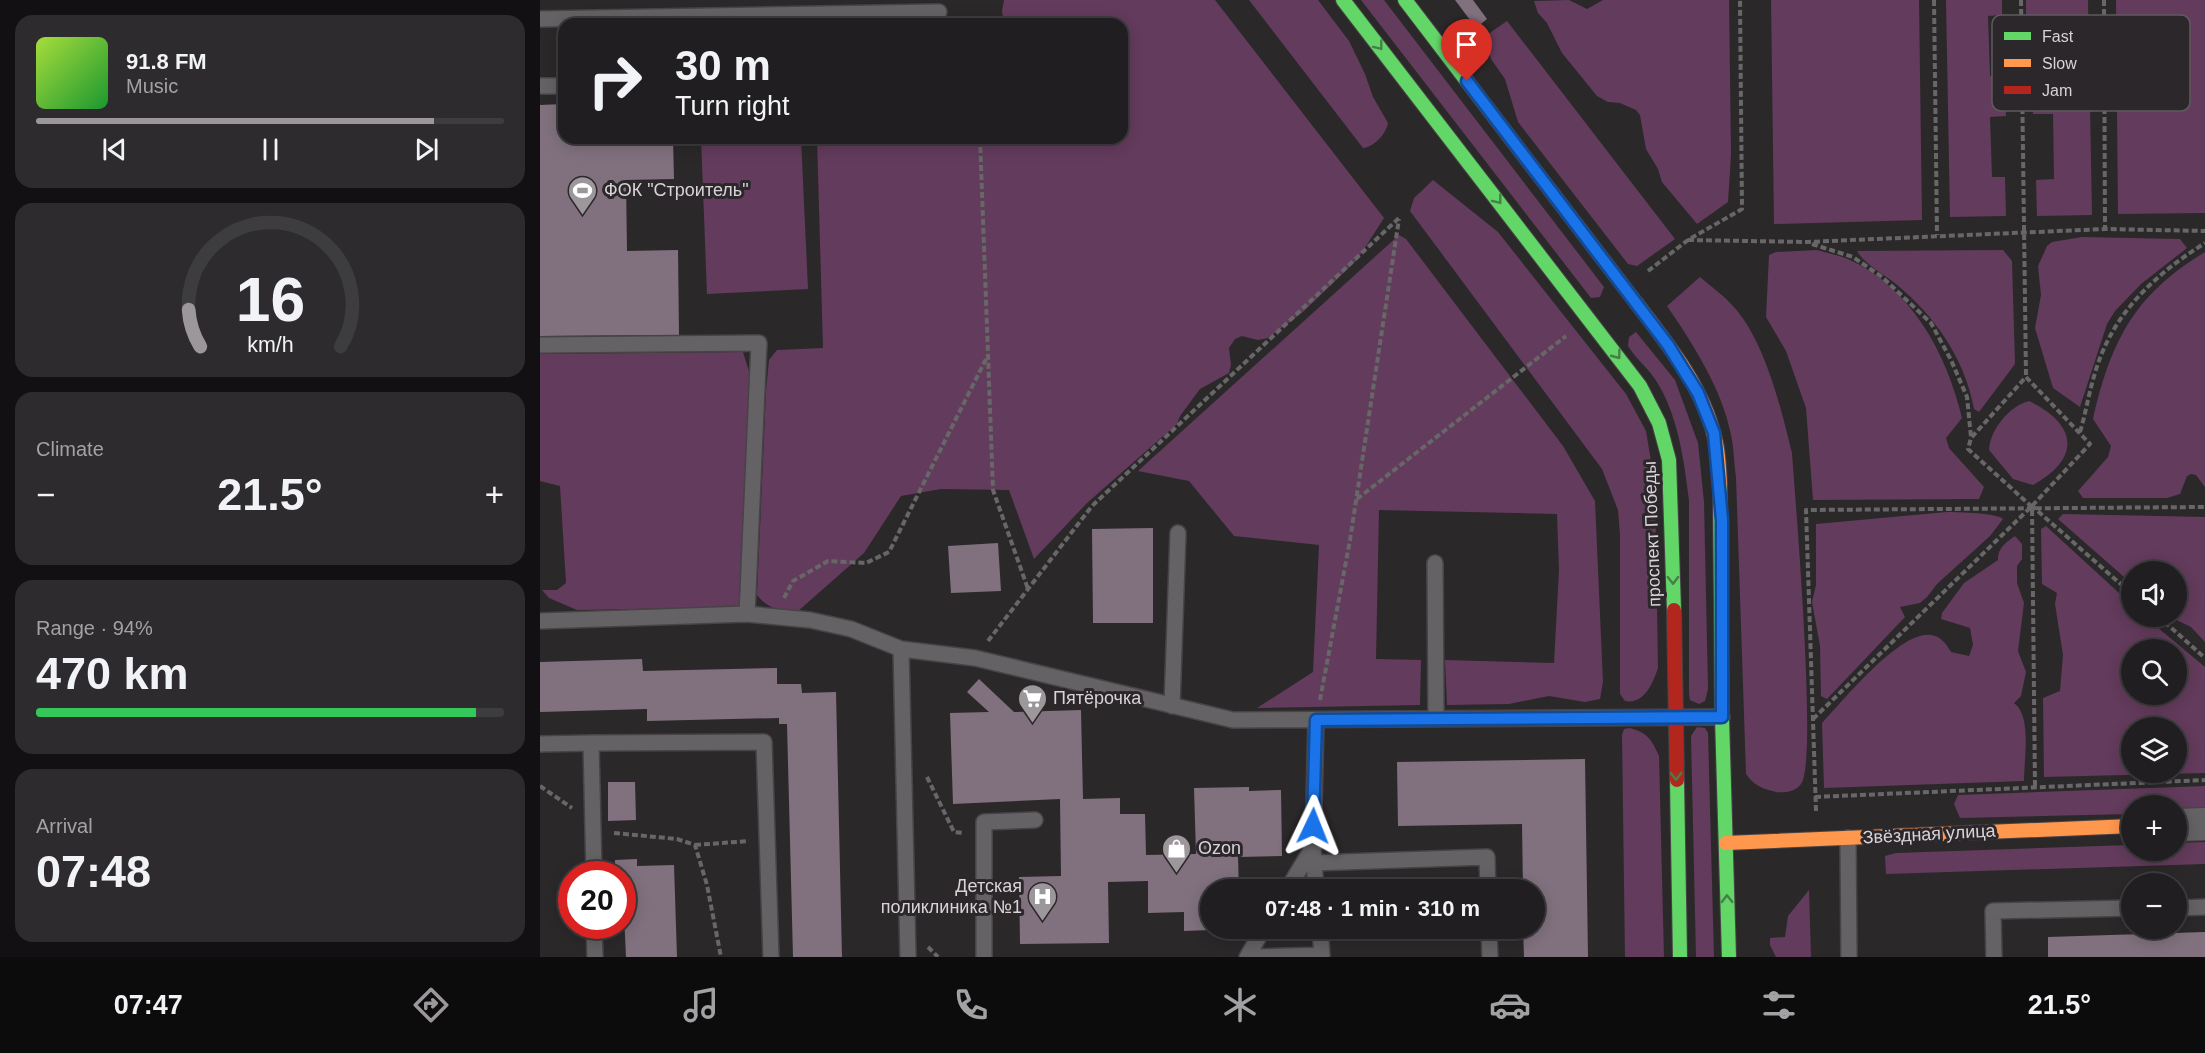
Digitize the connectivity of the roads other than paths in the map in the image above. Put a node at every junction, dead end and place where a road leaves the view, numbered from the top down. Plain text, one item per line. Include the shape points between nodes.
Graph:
1 (1343, 0) edge
2 (1405, 0) edge
3 (939, 12) dead end
4 (597, 18) edge
5 (540, 19) edge
6 (558, 19) edge
7 (540, 86) edge
8 (558, 86) edge
9 (540, 345) edge
10 (1178, 533) dead end
11 (1435, 563) dead end
12 (747, 614) junction
13 (540, 621) edge
14 (901, 649) junction
15 (1172, 706) junction
16 (1675, 717) junction
17 (1722, 717) junction
18 (1436, 719) junction
19 (1316, 720) junction
20 (591, 743) junction
21 (540, 744) edge
22 (1035, 820) dead end
23 (2205, 824) edge
24 (2187, 825) edge
25 (2121, 826) edge
26 (1848, 838) junction
27 (1726, 843) junction
28 (1313, 847) junction
29 (594, 861) edge
30 (1314, 863) junction
31 (1294, 879) edge
32 (1316, 879) edge
33 (1488, 879) edge
34 (2205, 907) edge
35 (2121, 908) edge
36 (2187, 908) edge
37 (594, 939) edge
38 (1258, 939) edge
39 (1321, 939) edge
40 (1489, 939) edge
41 (1322, 956) edge
42 (595, 957) edge
43 (771, 957) edge
44 (908, 957) edge
45 (984, 957) edge
46 (1247, 957) edge
47 (1256, 957) edge
48 (1490, 957) edge
49 (1680, 957) edge
50 (1729, 957) edge
51 (1849, 957) edge
52 (1994, 957) edge

1 -> 16 main road, проспект Победы via 1640,386 1659,423 1669,460
2 - 17 main road via 1642,308 1698,393 1714,433 1720,480
3 - 4 lane
5 - 6 lane
7 - 8 lane
9 - 12 lane via 759,343
10 - 15 lane
11 - 18 lane
12 - 13 lane
12 - 14 lane via 810,620 851,629
14 - 15 lane via 975,658
14 - 44 lane
15 - 19 lane via 1233,720
16 - 17 lane
16 - 18 lane
16 -> 49 main road, проспект Победы
17 - 27 main road
18 - 19 lane
19 - 28 lane
20 - 21 lane
20 - 29 lane
20 - 43 lane via 764,742
22 - 45 lane via 984,822
23 - 24 street
25 - 26 main road, Звёздная улица
26 - 27 main road, Звёздная улица
26 - 51 lane
50 -> 27 main road
28 - 30 lane
28 - 31 lane
30 - 32 lane
30 - 33 lane via 1487,857
34 - 36 lane
35 - 52 lane via 1993,911
37 - 42 lane
38 - 46 lane
39 - 41 lane
40 - 48 lane
41 - 47 lane

